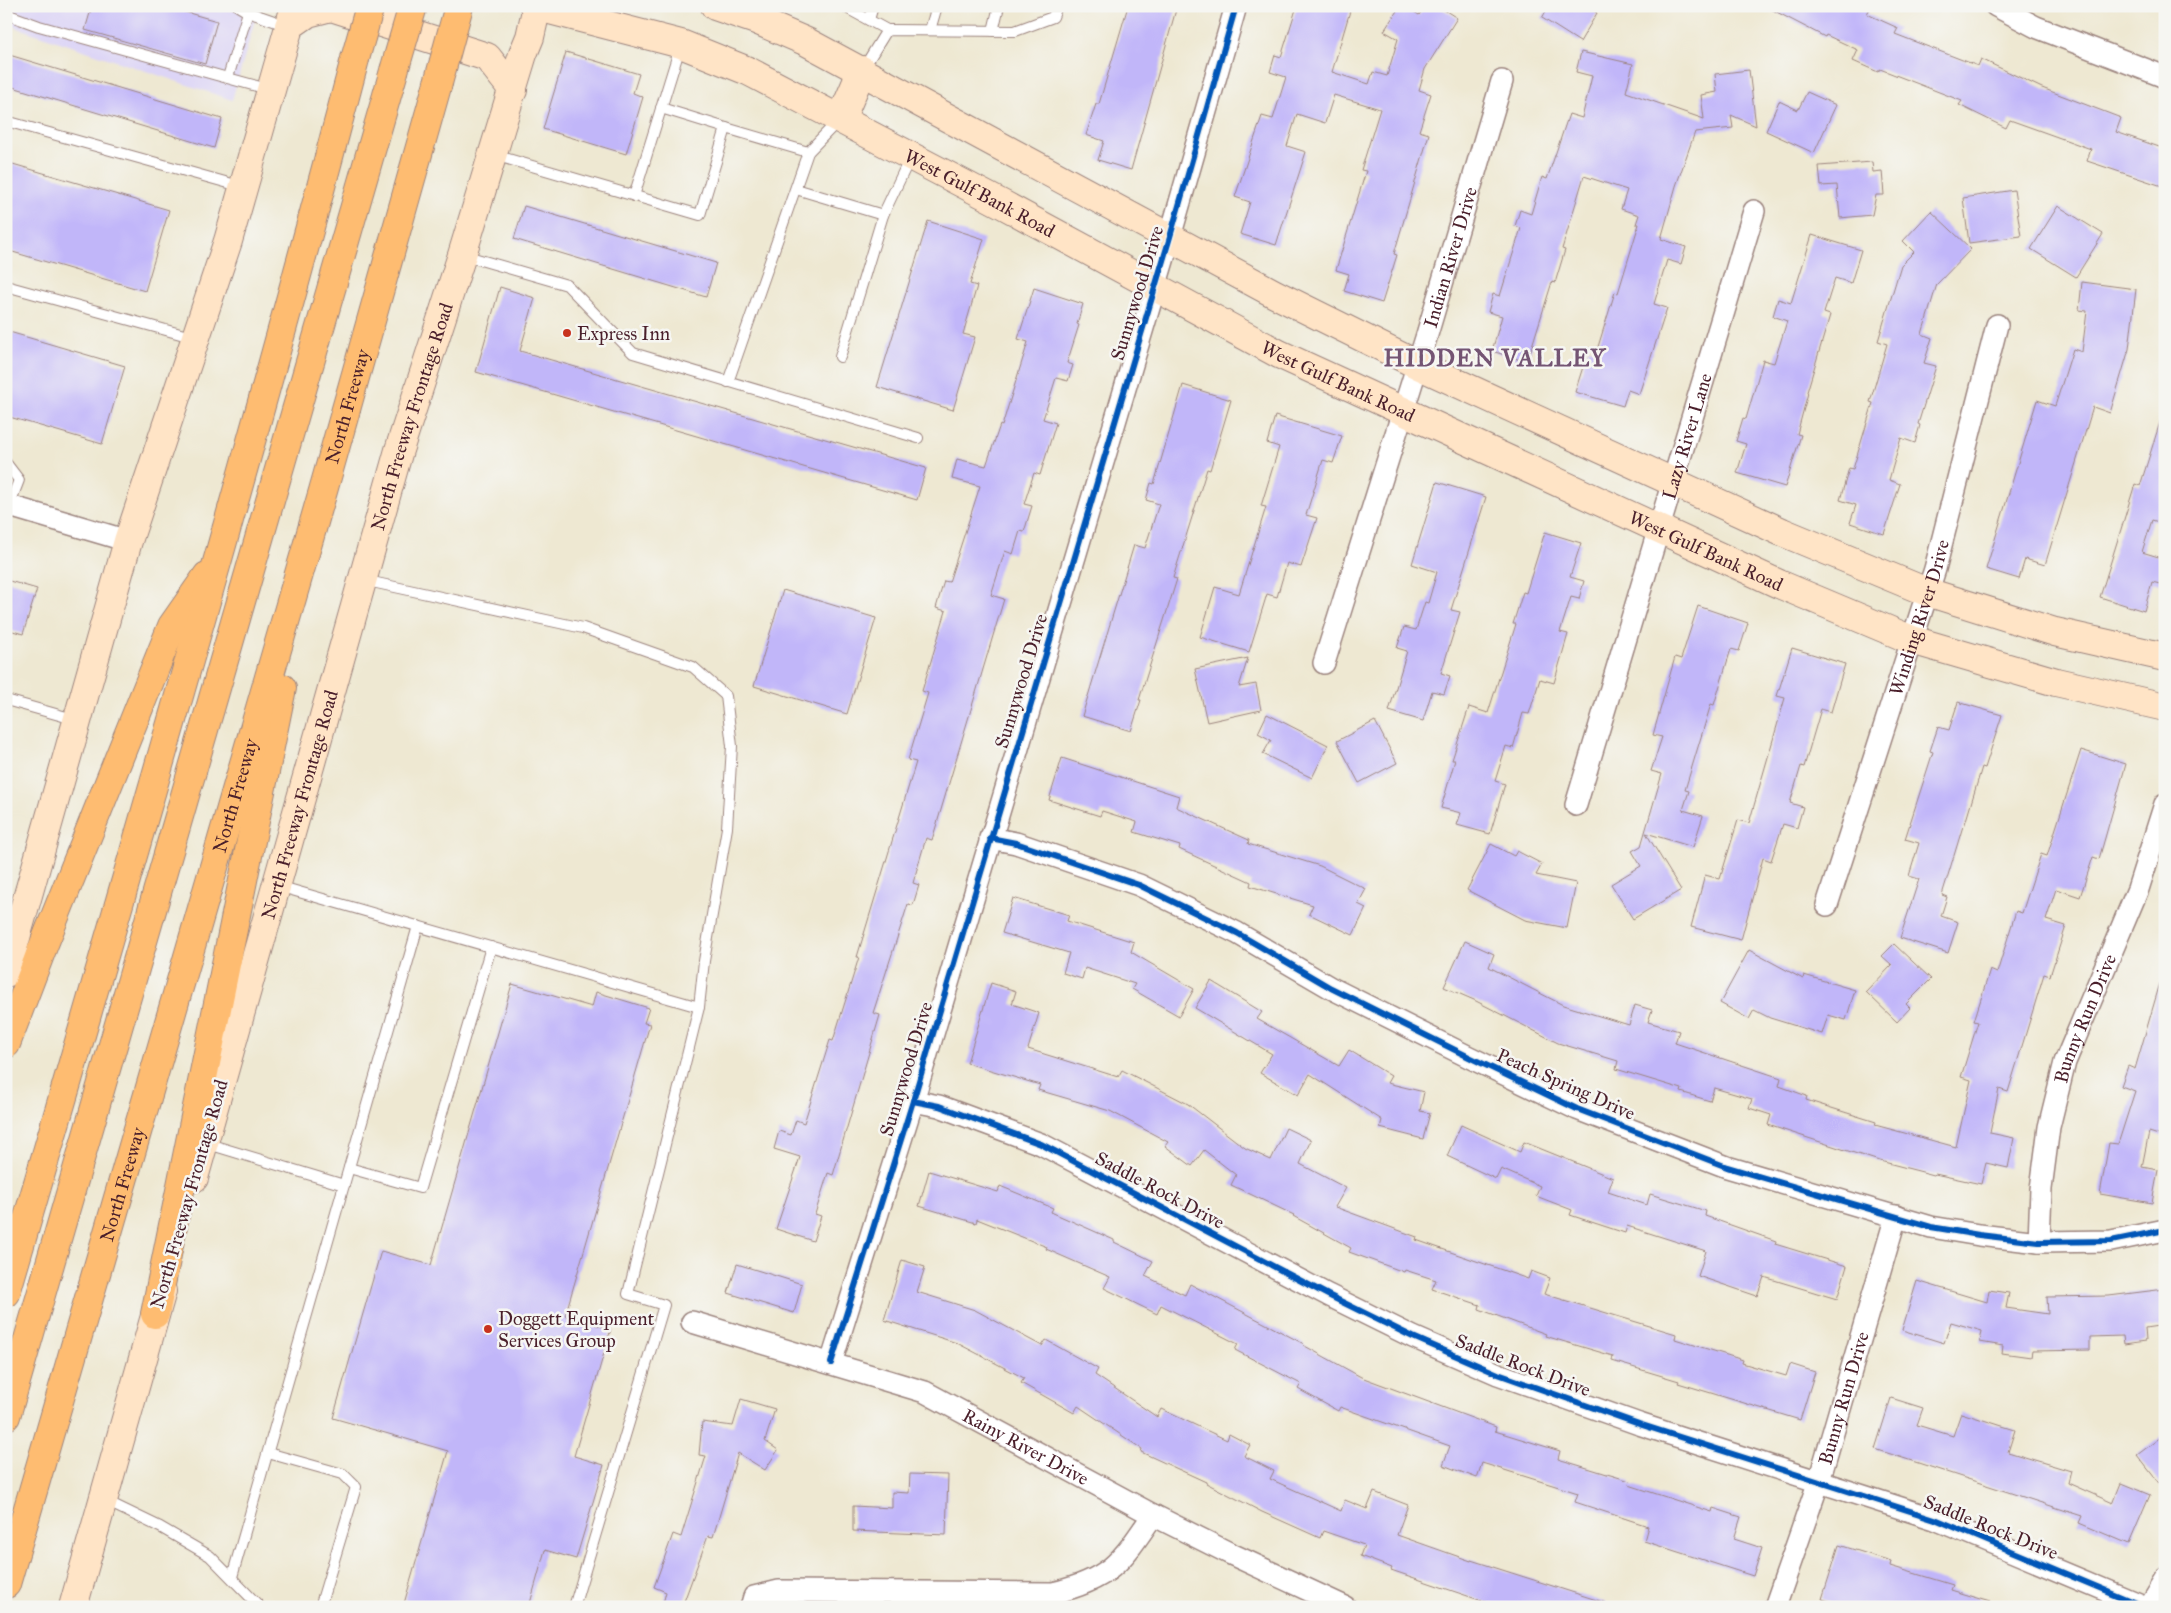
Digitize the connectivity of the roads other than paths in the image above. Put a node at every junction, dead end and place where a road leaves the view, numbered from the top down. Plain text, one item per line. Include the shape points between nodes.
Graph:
1 (238, 6) edge
2 (370, 6) edge
3 (413, 6) edge
4 (459, 6) edge
5 (715, 6) edge
6 (843, 6) edge
7 (873, 6) edge
8 (937, 6) edge
9 (1000, 6) edge
10 (1056, 6) edge
11 (1236, 6) edge
12 (1996, 6) edge
13 (536, 7) edge
14 (248, 12) junction
15 (6, 14) edge
16 (292, 16) edge
17 (869, 20) junction
18 (886, 30) junction
19 (930, 30) junction
20 (993, 31) junction
21 (680, 44) junction
22 (862, 70) junction
23 (228, 77) junction
24 (2165, 77) edge
25 (1502, 80) dead end
26 (272, 90) junction
27 (513, 90) junction
28 (661, 108) junction
29 (841, 119) junction
30 (6, 121) edge
31 (726, 128) junction
32 (808, 152) junction
33 (493, 155) junction
34 (912, 156) junction
35 (244, 188) junction
36 (796, 189) junction
37 (634, 196) junction
38 (1754, 211) dead end
39 (883, 216) junction
40 (1170, 237) junction
41 (462, 255) junction
42 (6, 286) edge
43 (1154, 286) junction
44 (1997, 325) dead end
45 (196, 338) junction
46 (840, 357) dead end
47 (1418, 365) junction
48 (728, 382) junction
49 (1404, 411) junction
50 (918, 438) dead end
51 (6, 463) edge
52 (1674, 482) junction
53 (322, 491) junction
54 (8, 505) edge
55 (1660, 529) junction
56 (128, 541) junction
57 (220, 558) junction
58 (362, 580) junction
59 (1927, 592) junction
60 (1912, 640) junction
61 (2165, 657) edge
62 (1324, 663) dead end
63 (11, 701) edge
64 (2165, 707) edge
65 (78, 720) junction
66 (1576, 804) dead end
67 (2165, 804) edge
68 (990, 838) junction
69 (276, 886) junction
70 (1826, 905) dead end
71 (418, 926) junction
72 (490, 947) junction
73 (6, 973) edge
74 (699, 1007) junction
75 (6, 1044) edge
76 (912, 1100) junction
77 (204, 1142) junction
78 (349, 1168) junction
79 (344, 1185) junction
80 (1896, 1216) junction
81 (2165, 1230) edge
82 (2039, 1242) junction
83 (6, 1293) edge
84 (155, 1314) junction
85 (692, 1322) dead end
86 (831, 1363) junction
87 (6, 1416) edge
88 (268, 1453) junction
89 (1819, 1481) junction
90 (104, 1499) junction
91 (1153, 1515) junction
92 (232, 1577) junction
93 (2165, 1579) edge
94 (6, 1584) edge
95 (753, 1602) edge
96 (73, 1607) edge
97 (260, 1607) edge
98 (320, 1607) edge
99 (574, 1607) edge
100 (1345, 1607) edge
101 (1775, 1607) edge
102 (2146, 1607) edge

1 - 14 lane
2 - 57 highway, bridge
3 - 87 highway, bridge
4 - 53 highway, North Freeway, bridge
5 - 22 main road via 807,42
6 - 17 lane
7 - 17 lane
8 - 19 lane
9 - 20 lane
10 - 20 lane via 1054,17 1015,31
11 - 40 street, Sunnywood Drive
12 - 24 street via 2036,27
13 - 21 main road, West Gulf Bank Road
13 - 27 main road, North Freeway Frontage Road
14 - 16 lane
14 - 23 lane
15 - 23 lane via 39,26
16 - 26 main road
16 - 27 main road via 331,7 487,57
17 - 18 lane
18 - 19 lane
18 - 22 lane
19 - 20 lane
21 - 28 lane
21 - 29 main road, West Gulf Bank Road via 748,71
22 - 29 main road
22 - 40 main road
23 - 26 lane
25 - 47 street, Indian River Drive
26 - 35 main road
27 - 33 main road, North Freeway Frontage Road
28 - 31 lane
28 - 37 lane
29 - 32 lane
29 - 34 main road, West Gulf Bank Road
30 - 35 lane
31 - 32 lane
31 - 37 lane via 700,215
32 - 36 lane
33 - 37 lane
33 - 41 main road, North Freeway Frontage Road
34 - 39 lane
34 - 43 main road, West Gulf Bank Road
35 - 45 main road
36 - 39 lane
36 - 48 lane
38 - 52 street, Lazy River Lane
39 - 46 lane
40 - 43 street, Sunnywood Drive
40 - 47 main road
41 - 48 lane via 567,285 633,353
41 - 58 main road, North Freeway Frontage Road via 399,450
42 - 45 lane
43 - 49 main road, West Gulf Bank Road via 1279,354
43 - 68 street, Sunnywood Drive
44 - 59 street, Winding River Drive
45 - 56 main road
47 - 49 street, Indian River Drive
47 - 52 main road
48 - 50 lane
49 - 55 main road, West Gulf Bank Road
49 - 62 street, Indian River Drive
51 - 54 lane via 19,480
52 - 55 street, Lazy River Lane
52 - 59 main road via 1782,532
53 - 84 highway
53 - 94 highway, North Freeway
54 - 56 street
55 - 60 main road, West Gulf Bank Road
55 - 66 street, Lazy River Lane
56 - 65 main road
57 - 75 highway via 172,626
57 - 83 highway
58 - 69 main road, North Freeway Frontage Road
58 - 74 lane via 584,628 693,667 726,696 732,746 727,828
59 - 60 street, Winding River Drive
59 - 61 main road via 2055,632
60 - 64 main road, West Gulf Bank Road via 2056,682
60 - 70 street, Winding River Drive
63 - 65 lane
65 - 73 main road via 19,912
67 - 82 street, Bunny Run Drive via 2138,889 2065,1062 2049,1127 2041,1189
68 - 76 street, Sunnywood Drive
68 - 80 street, Peach Spring Drive via 1016,843 1139,885 1237,934 1331,988 1578,1108 1727,1166
69 - 71 lane
69 - 77 main road, North Freeway Frontage Road
71 - 72 lane
71 - 78 lane
72 - 74 lane
72 - 78 lane via 420,1188
74 - 99 lane via 628,1294 664,1306
76 - 86 street, Sunnywood Drive
76 - 89 street, Saddle Rock Drive via 939,1106 1041,1144 1336,1300 1498,1374 1639,1424
77 - 79 lane
77 - 84 main road, North Freeway Frontage Road
78 - 79 lane
79 - 88 lane
80 - 82 street, Peach Spring Drive via 1979,1236
80 - 89 street, Bunny Run Drive
81 - 82 street, Peach Spring Drive via 2112,1241
84 - 90 main road, North Freeway Frontage Road
85 - 86 street, Rainy River Drive
86 - 91 street, Rainy River Drive via 925,1392
88 - 92 lane
88 - 98 lane via 343,1474 356,1487
89 - 101 street, Bunny Run Drive
89 - 102 street, Saddle Rock Drive via 1935,1519
90 - 92 lane via 210,1556
90 - 96 main road, North Freeway Frontage Road
91 - 95 street via 1112,1570 1087,1583 1053,1593 779,1591
91 - 100 street, Rainy River Drive
92 - 97 lane
93 - 102 street

